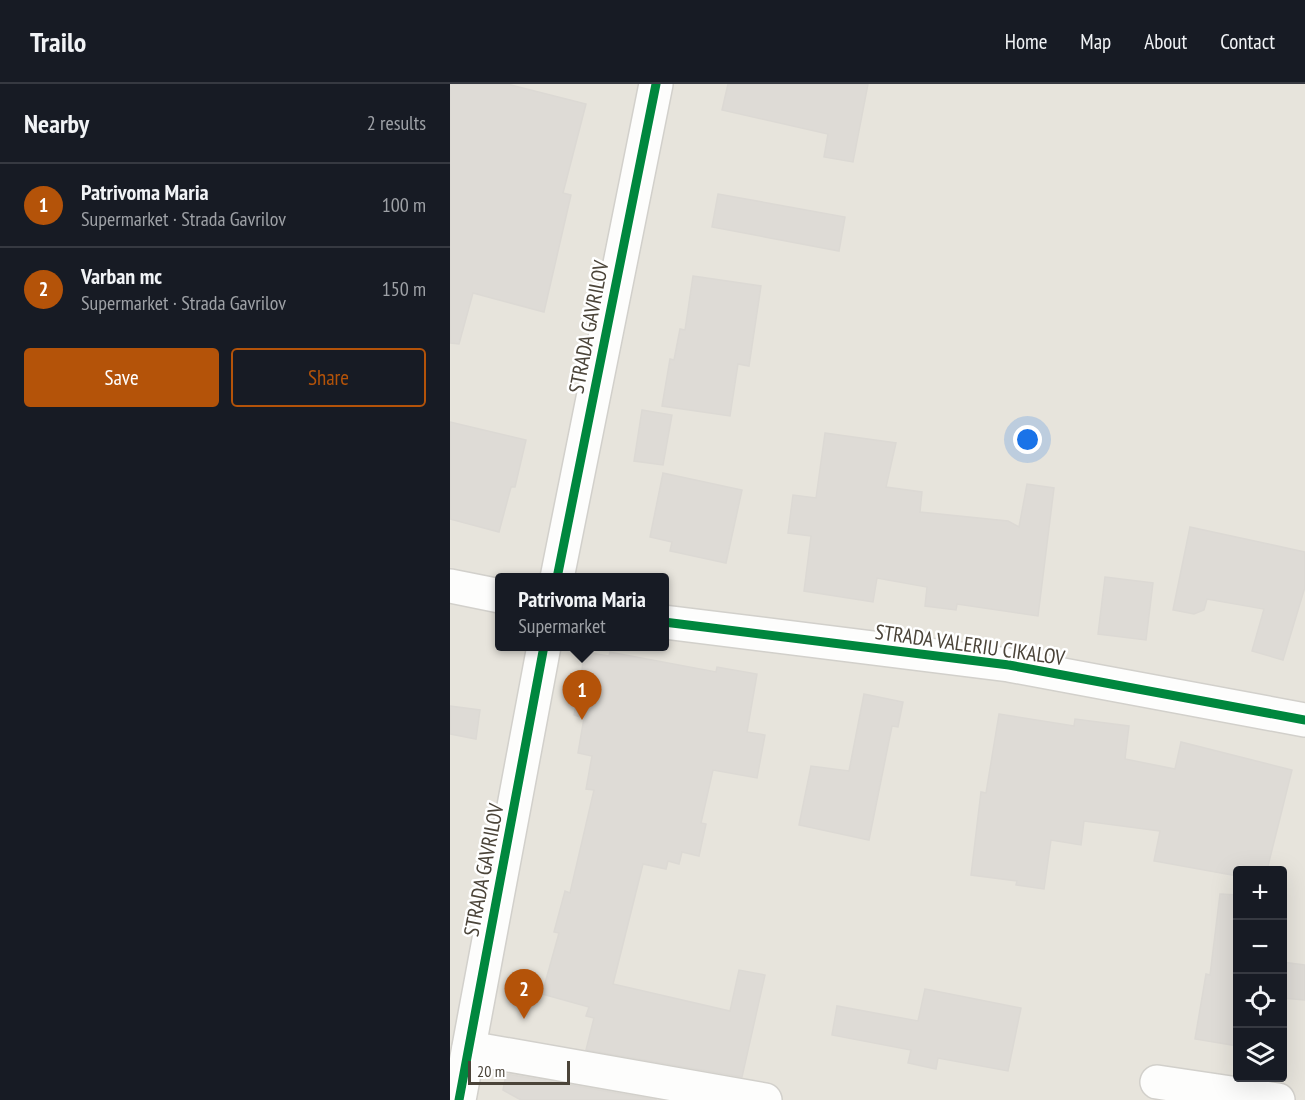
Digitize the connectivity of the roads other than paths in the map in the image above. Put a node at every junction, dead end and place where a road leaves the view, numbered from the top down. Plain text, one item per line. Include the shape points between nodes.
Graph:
1 (656, 84) edge
2 (558, 573) edge
3 (450, 586) edge
4 (495, 595) edge
5 (669, 623) edge
6 (543, 651) edge
7 (1305, 720) edge
8 (469, 1048) junction
9 (1157, 1082) dead end
10 (459, 1100) edge
11 (765, 1100) edge
12 (1278, 1100) edge

1 - 2 street, STRADA GAVRILOV
3 - 4 street
5 - 7 street, STRADA VALERIU CIKALOV via 1009,665
6 - 8 street, STRADA GAVRILOV
8 - 10 street, STRADA GAVRILOV
8 - 11 street
9 - 12 street

